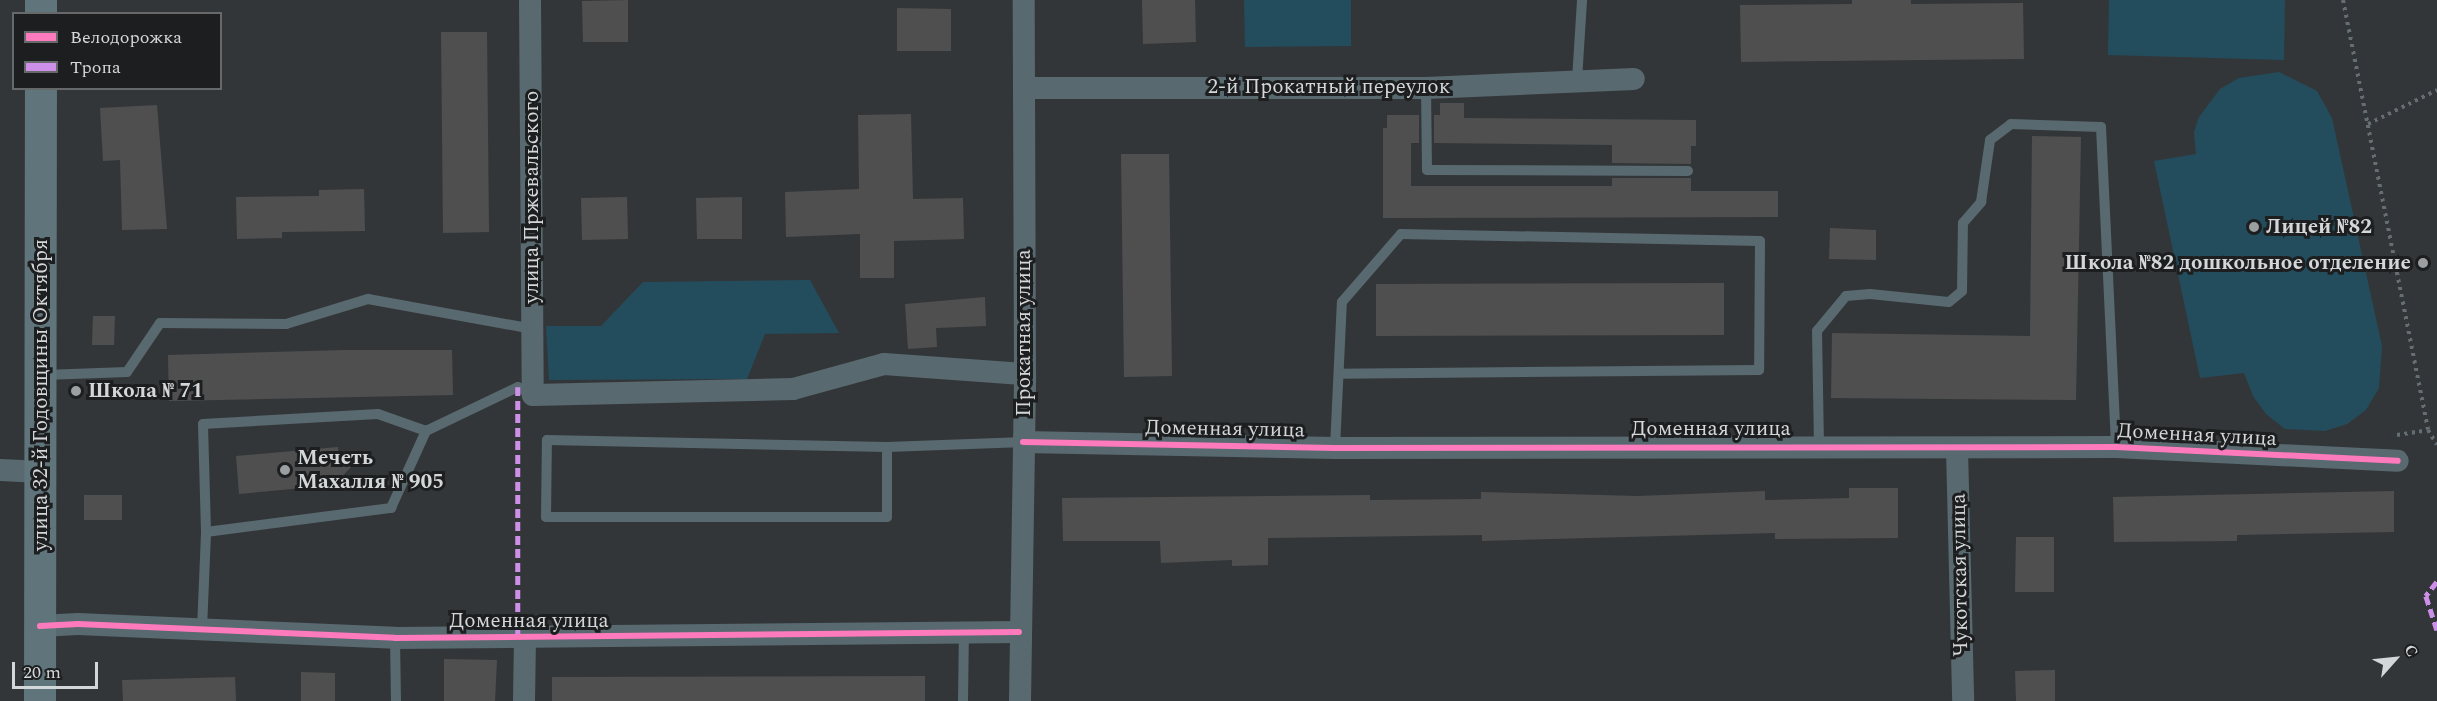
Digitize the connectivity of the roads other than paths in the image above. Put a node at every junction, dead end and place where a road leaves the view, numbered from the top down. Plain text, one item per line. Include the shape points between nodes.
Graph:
1 (530, 0) edge
2 (1024, 0) edge
3 (1582, 0) edge
4 (1634, 79) dead end
5 (1577, 80) junction
6 (1025, 88) junction
7 (1426, 88) junction
8 (41, 90) edge
9 (1688, 171) dead end
10 (533, 329) junction
11 (1025, 374) junction
12 (1339, 374) junction
13 (42, 375) junction
14 (532, 395) junction
15 (426, 431) junction
16 (1023, 442) junction
17 (1819, 445) junction
18 (887, 447) junction
19 (2116, 447) junction
20 (1335, 448) junction
21 (1957, 448) junction
22 (2398, 461) dead end
23 (0, 470) edge
24 (42, 472) junction
25 (206, 532) junction
26 (40, 626) junction
27 (202, 629) junction
28 (964, 632) junction
29 (1019, 632) junction
30 (395, 638) junction
31 (525, 638) junction
32 (40, 701) edge
33 (396, 701) edge
34 (524, 701) edge
35 (963, 701) edge
36 (1020, 701) edge
37 (1963, 701) edge

1 - 10 street, улица Пржевальского
2 - 6 street, Прокатная улица
3 - 5 lane
4 - 5 street, 2-й Прокатный переулок
5 - 7 street, 2-й Прокатный переулок
6 - 7 street, 2-й Прокатный переулок
6 - 11 street, Прокатная улица
7 - 9 lane via 1427,170
8 - 13 main road, улица 32-й Годовщины Октября
10 - 13 lane via 368,299 286,324 160,323 127,372
10 - 14 street, улица Пржевальского
11 - 14 street via 884,364 793,389
11 - 16 street, Прокатная улица
12 - 12 lane via 1342,302 1401,234 1760,241 1759,369
12 - 20 lane
13 - 24 main road, улица 32-й Годовщины Октября
14 - 15 lane via 518,387
15 - 25 lane via 391,507
15 - 25 lane via 378,414 203,424
16 - 18 lane
16 - 20 street, Доменная улица
16 - 29 street, Прокатная улица
17 - 19 lane via 1817,331 1846,296 1949,302 1962,291 1963,223 1981,202 1990,140 2011,124 2101,127
17 - 20 street, Доменная улица
17 - 21 street, Доменная улица
18 - 18 lane via 887,517 546,517 547,440
19 - 21 street, Доменная улица
19 - 22 street, Доменная улица
21 - 37 street, Чукотская улица
23 - 24 street
24 - 26 main road, улица 32-й Годовщины Октября
25 - 27 lane
26 - 27 street, Доменная улица
26 - 32 main road, улица 32-й Годовщины Октября
27 - 30 street, Доменная улица
28 - 29 street, Доменная улица
28 - 31 street, Доменная улица
28 - 35 lane
29 - 36 street, Прокатная улица
30 - 31 street, Доменная улица
30 - 33 lane
31 - 34 street

